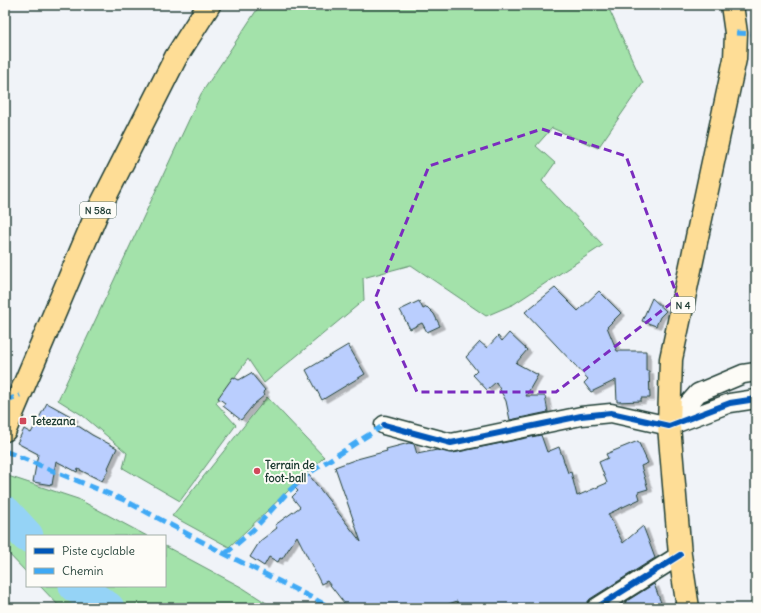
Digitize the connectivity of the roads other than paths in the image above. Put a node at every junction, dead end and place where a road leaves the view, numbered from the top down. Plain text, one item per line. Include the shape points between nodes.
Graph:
1 (209, 5) edge
2 (732, 5) edge
3 (756, 372) edge
4 (756, 400) edge
5 (384, 425) dead end
6 (669, 426) junction
7 (6, 428) edge
8 (680, 555) junction
9 (596, 608) edge
10 (688, 608) edge

1 - 7 main road, N 58a via 176,56 97,213
2 - 6 main road, N 4 via 736,33 735,59 671,359
3 - 6 street via 743,374 698,393
4 - 6 street via 730,403
5 - 6 street via 451,443 581,416 611,413
6 - 8 main road, N 4
8 - 9 street
8 - 10 main road, N 4

